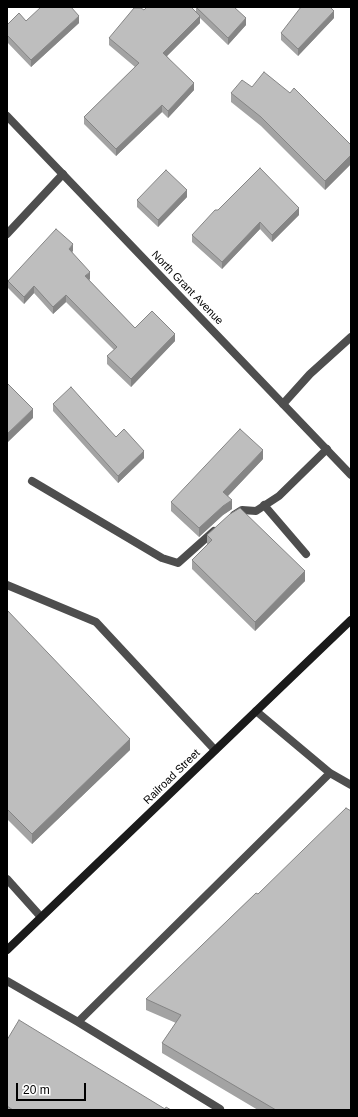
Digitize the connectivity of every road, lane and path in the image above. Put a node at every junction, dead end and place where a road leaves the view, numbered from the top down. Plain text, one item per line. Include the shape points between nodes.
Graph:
1 (7, 116) edge
2 (63, 174) junction
3 (7, 234) edge
4 (351, 337) edge
5 (283, 404) junction
6 (327, 449) junction
7 (351, 475) edge
8 (32, 481) dead end
9 (264, 505) junction
10 (306, 554) dead end
11 (7, 585) edge
12 (351, 620) edge
13 (256, 711) junction
14 (215, 750) junction
15 (330, 773) junction
16 (351, 785) edge
17 (7, 879) edge
18 (41, 917) junction
19 (7, 950) edge
20 (7, 981) edge
21 (78, 1022) junction
22 (220, 1109) dead end

1 - 2 street, North Grant Avenue
2 - 3 street
2 - 5 street, North Grant Avenue
4 - 5 street via 310,374
5 - 6 street, North Grant Avenue
6 - 7 street, North Grant Avenue
6 - 9 street via 279,496
8 - 9 street via 162,558 178,563 224,522 242,510 256,511
9 - 10 street
11 - 14 street via 96,622
12 - 13 main road, Railroad Street
13 - 14 main road, Railroad Street
13 - 15 street
14 - 18 main road, Railroad Street
15 - 16 street
15 - 21 street
17 - 18 street
18 - 19 main road, Railroad Street
20 - 21 street
21 - 22 street

